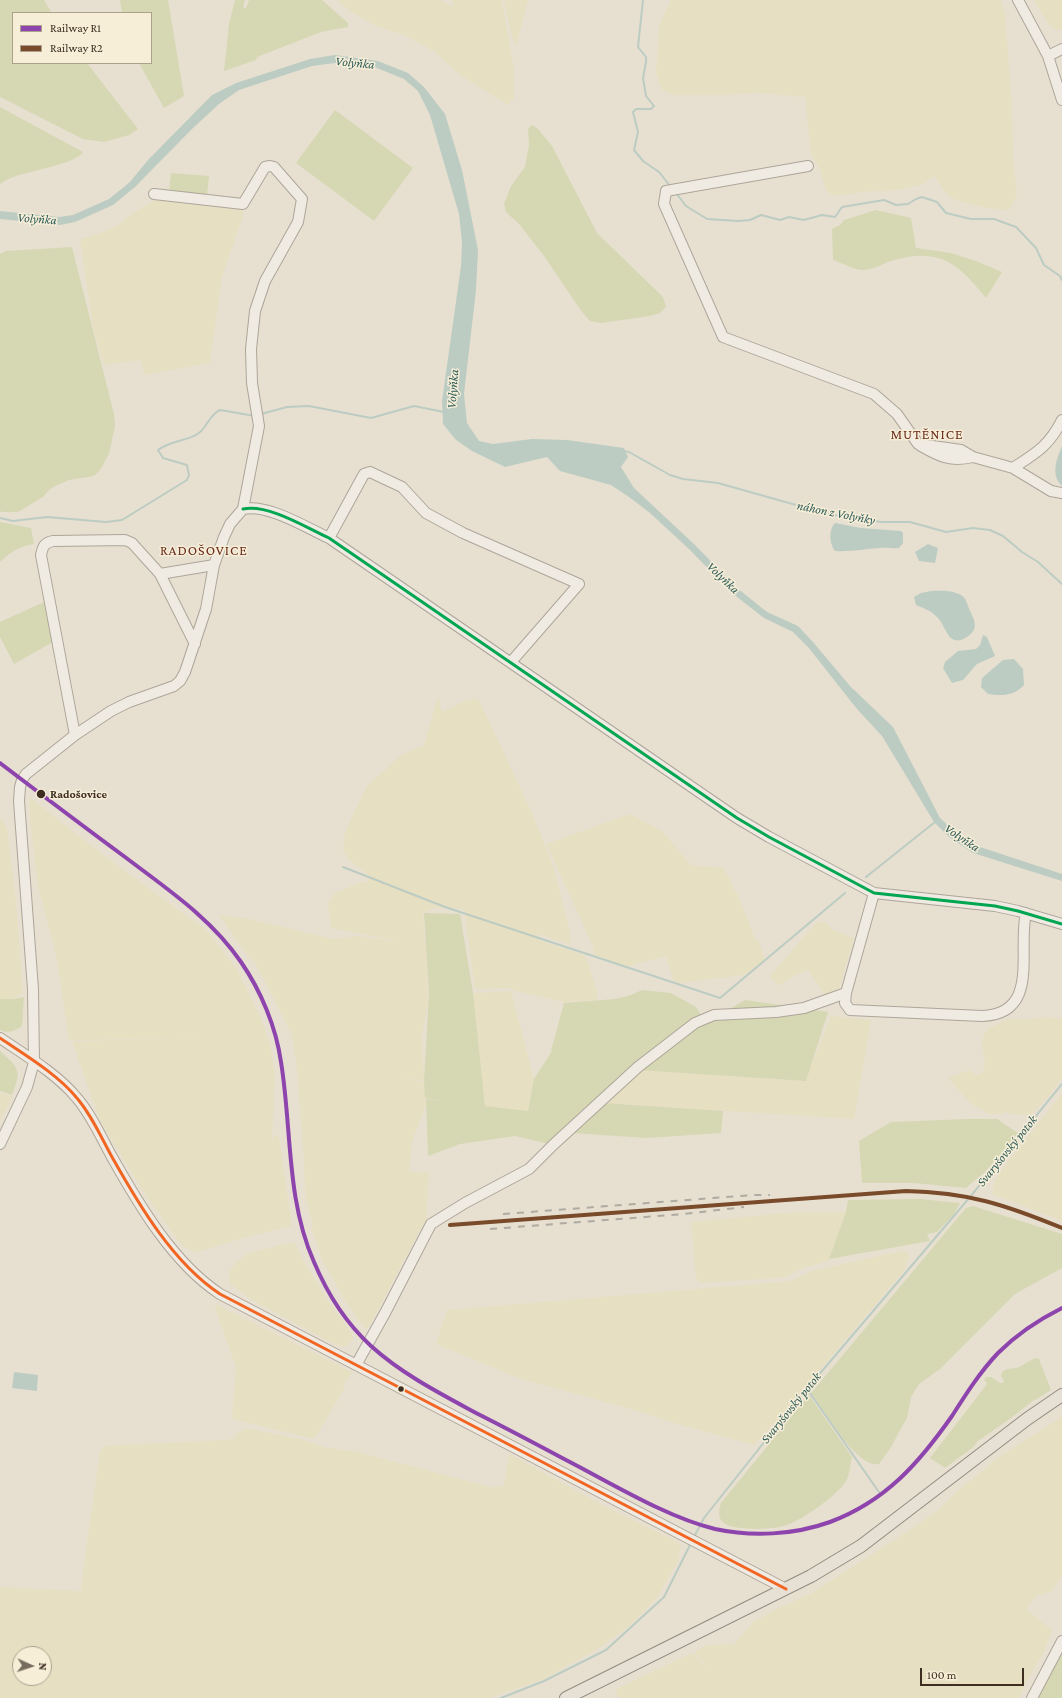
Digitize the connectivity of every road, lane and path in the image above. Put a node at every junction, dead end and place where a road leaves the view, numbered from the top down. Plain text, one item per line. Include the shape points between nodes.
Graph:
1 (1018, 0) edge
2 (1062, 49) edge
3 (1048, 56) junction
4 (1062, 100) edge
5 (808, 166) dead end
6 (154, 194) dead end
7 (1062, 420) edge
8 (1013, 468) junction
9 (1062, 493) edge
10 (243, 509) junction
11 (329, 538) junction
12 (214, 565) junction
13 (160, 574) junction
14 (195, 644) junction
15 (511, 662) junction
16 (75, 735) junction
17 (874, 893) junction
18 (1026, 913) junction
19 (1062, 924) edge
20 (846, 993) junction
21 (0, 1038) edge
22 (34, 1062) junction
23 (0, 1144) edge
24 (356, 1365) junction
25 (1062, 1395) edge
26 (786, 1589) junction
27 (1062, 1641) edge
28 (566, 1698) edge
29 (1032, 1698) edge

1 - 3 street
2 - 3 street
3 - 4 street
5 - 8 street via 666,191 664,204 723,337 874,394 897,414 918,444 961,450 973,457
6 - 10 street via 243,204 265,167 270,166 274,167 302,199 298,222 265,281 255,311 251,356 252,383 259,426
7 - 8 street via 1055,435 1042,449
8 - 9 street via 1051,491
10 - 11 street via 252,507 268,510
10 - 12 street via 230,524
11 - 15 street
11 - 15 street via 364,474 370,472 402,487 426,513 463,533 579,584
12 - 13 street
12 - 14 street via 206,609
13 - 14 street
13 - 16 street via 132,543 125,540 53,541 43,547 41,555
14 - 16 street via 180,681 174,686 129,702
15 - 17 street via 737,818
16 - 22 street via 30,770 20,787 33,989
17 - 18 street via 963,901
17 - 20 street
18 - 19 street
18 - 20 street via 1023,926 1022,988 1015,1002 1003,1011 982,1016 850,1010 845,1003
20 - 24 street via 804,1008 714,1016 695,1023 638,1067 529,1169 431,1224
21 - 22 street
22 - 23 street via 27,1087
22 - 24 street via 76,1097 134,1197 190,1270 220,1294
24 - 26 street
25 - 26 main road via 846,1556
26 - 28 main road
27 - 29 street

